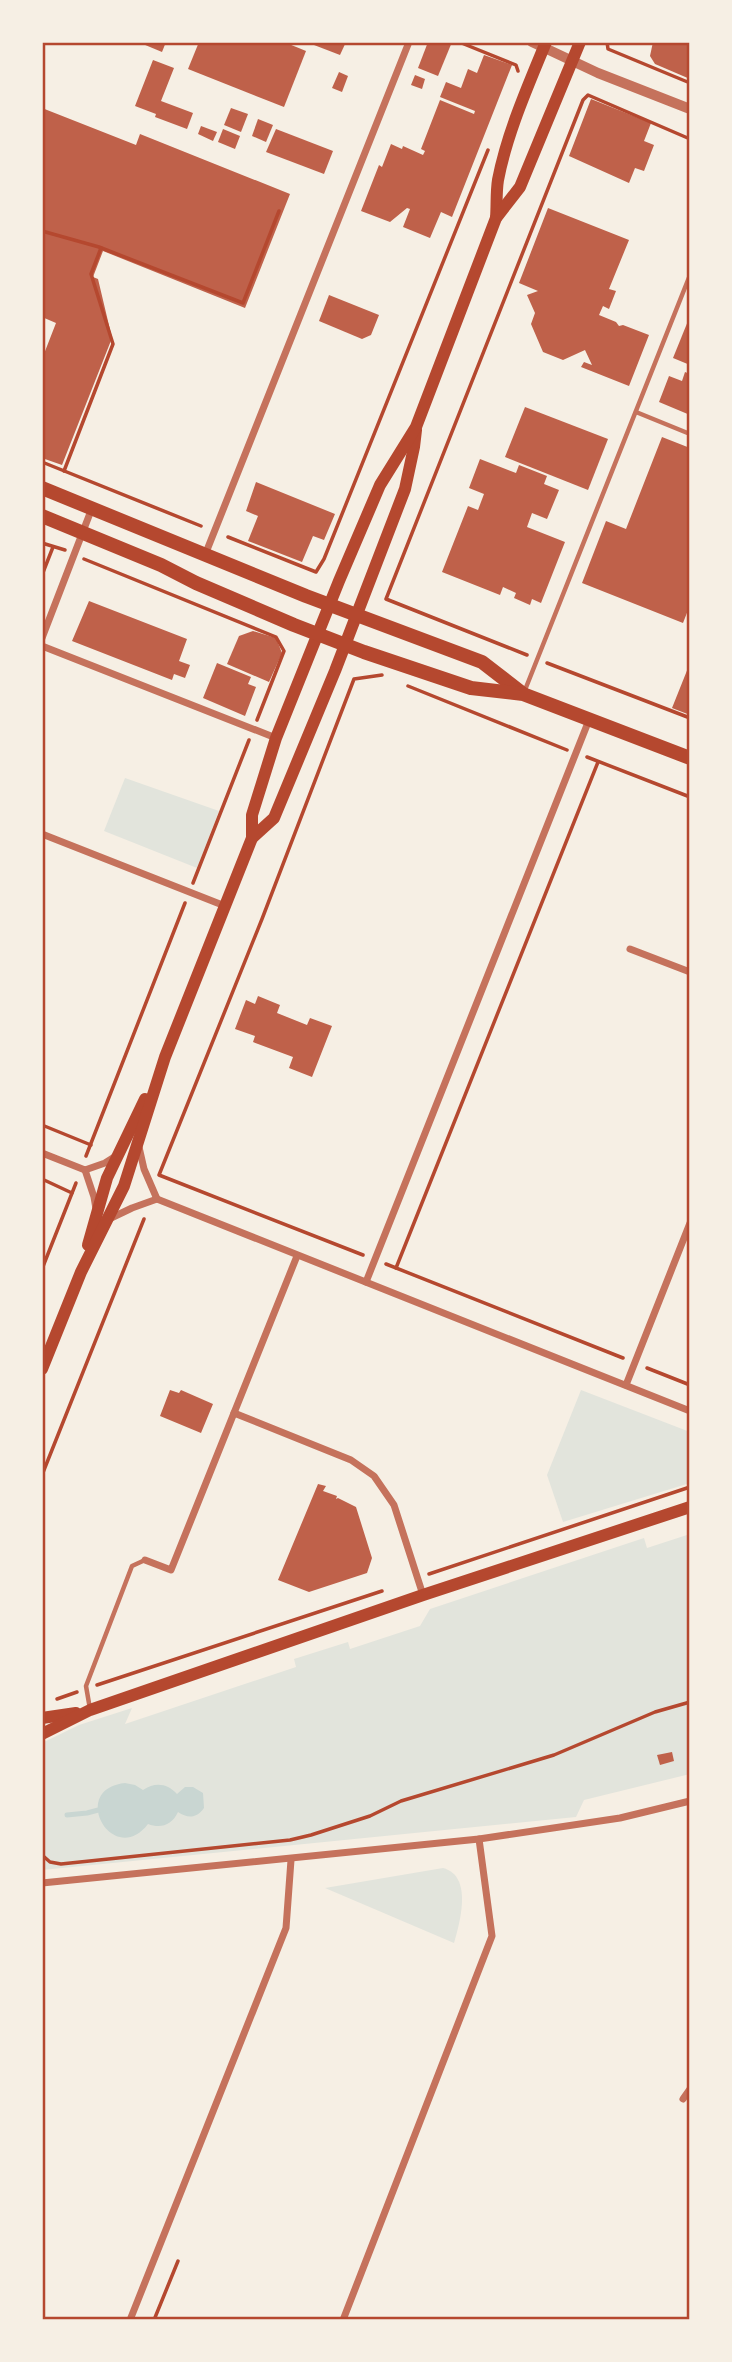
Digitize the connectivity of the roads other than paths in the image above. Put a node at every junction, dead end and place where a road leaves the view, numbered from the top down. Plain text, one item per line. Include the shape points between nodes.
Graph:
1 (409, 42) edge
2 (580, 42) edge
3 (541, 44) edge
4 (572, 61) junction
5 (690, 109) edge
6 (496, 218) junction
7 (690, 275) edge
8 (636, 412) junction
9 (416, 427) junction
10 (690, 433) edge
11 (42, 488) edge
12 (93, 508) junction
13 (42, 516) edge
14 (82, 534) junction
15 (205, 555) junction
16 (329, 605) junction
17 (357, 615) junction
18 (318, 634) junction
19 (42, 638) edge
20 (345, 645) junction
21 (42, 646) edge
22 (523, 694) junction
23 (589, 720) junction
24 (276, 738) junction
25 (690, 758) edge
26 (42, 834) edge
27 (252, 838) junction
28 (225, 906) junction
29 (630, 949) dead end
30 (690, 972) edge
31 (165, 1058) junction
32 (138, 1143) junction
33 (42, 1153) edge
34 (118, 1155) junction
35 (83, 1169) junction
36 (158, 1199) junction
37 (102, 1218) junction
38 (690, 1223) edge
39 (297, 1256) junction
40 (366, 1282) junction
41 (46, 1346) edge
42 (42, 1369) edge
43 (626, 1385) junction
44 (690, 1411) edge
45 (234, 1413) junction
46 (690, 1507) edge
47 (145, 1560) joint
48 (423, 1595) junction
49 (90, 1710) junction
50 (42, 1718) edge
51 (42, 1734) edge
52 (690, 1801) edge
53 (479, 1839) junction
54 (291, 1860) junction
55 (42, 1884) edge
56 (690, 2089) edge
57 (683, 2099) dead end
58 (130, 2320) edge
59 (343, 2320) edge

1 - 15 street
2 - 4 main road
3 - 4 street
3 - 6 main road via 498,182
4 - 5 street
4 - 6 main road via 520,187
6 - 9 main road
7 - 8 lane
8 - 10 lane
8 - 22 lane
9 - 16 main road via 380,485
9 - 17 main road via 405,489
11 - 12 highway
12 - 14 street
12 - 15 highway
13 - 14 highway
14 - 18 highway
14 - 19 street
15 - 16 highway
16 - 17 highway
16 - 18 main road
17 - 20 main road
17 - 22 highway via 482,662
18 - 20 highway
18 - 24 main road
20 - 22 highway via 471,688
20 - 27 main road via 274,818
21 - 24 street
22 - 23 highway
23 - 25 highway
23 - 40 street
24 - 27 main road via 252,815
26 - 28 street
27 - 28 main road
28 - 31 main road
29 - 30 street
31 - 32 main road
31 - 34 main road
32 - 36 street
32 - 37 main road via 124,1186
33 - 35 street
34 - 35 street
34 - 37 main road via 107,1178
35 - 37 street
36 - 37 street
36 - 39 street
37 - 41 main road
38 - 43 street
39 - 40 street
39 - 45 street
40 - 43 street
41 - 42 main road
43 - 44 street
45 - 47 street via 171,1570
45 - 48 street via 351,1460 374,1476 394,1505
46 - 48 main road
47 - 49 lane via 132,1566 86,1689
48 - 49 main road
49 - 50 main road
49 - 51 main road
52 - 53 street via 620,1818
53 - 54 street
53 - 59 street via 492,1936
54 - 55 street
54 - 58 street via 286,1928
56 - 57 street

